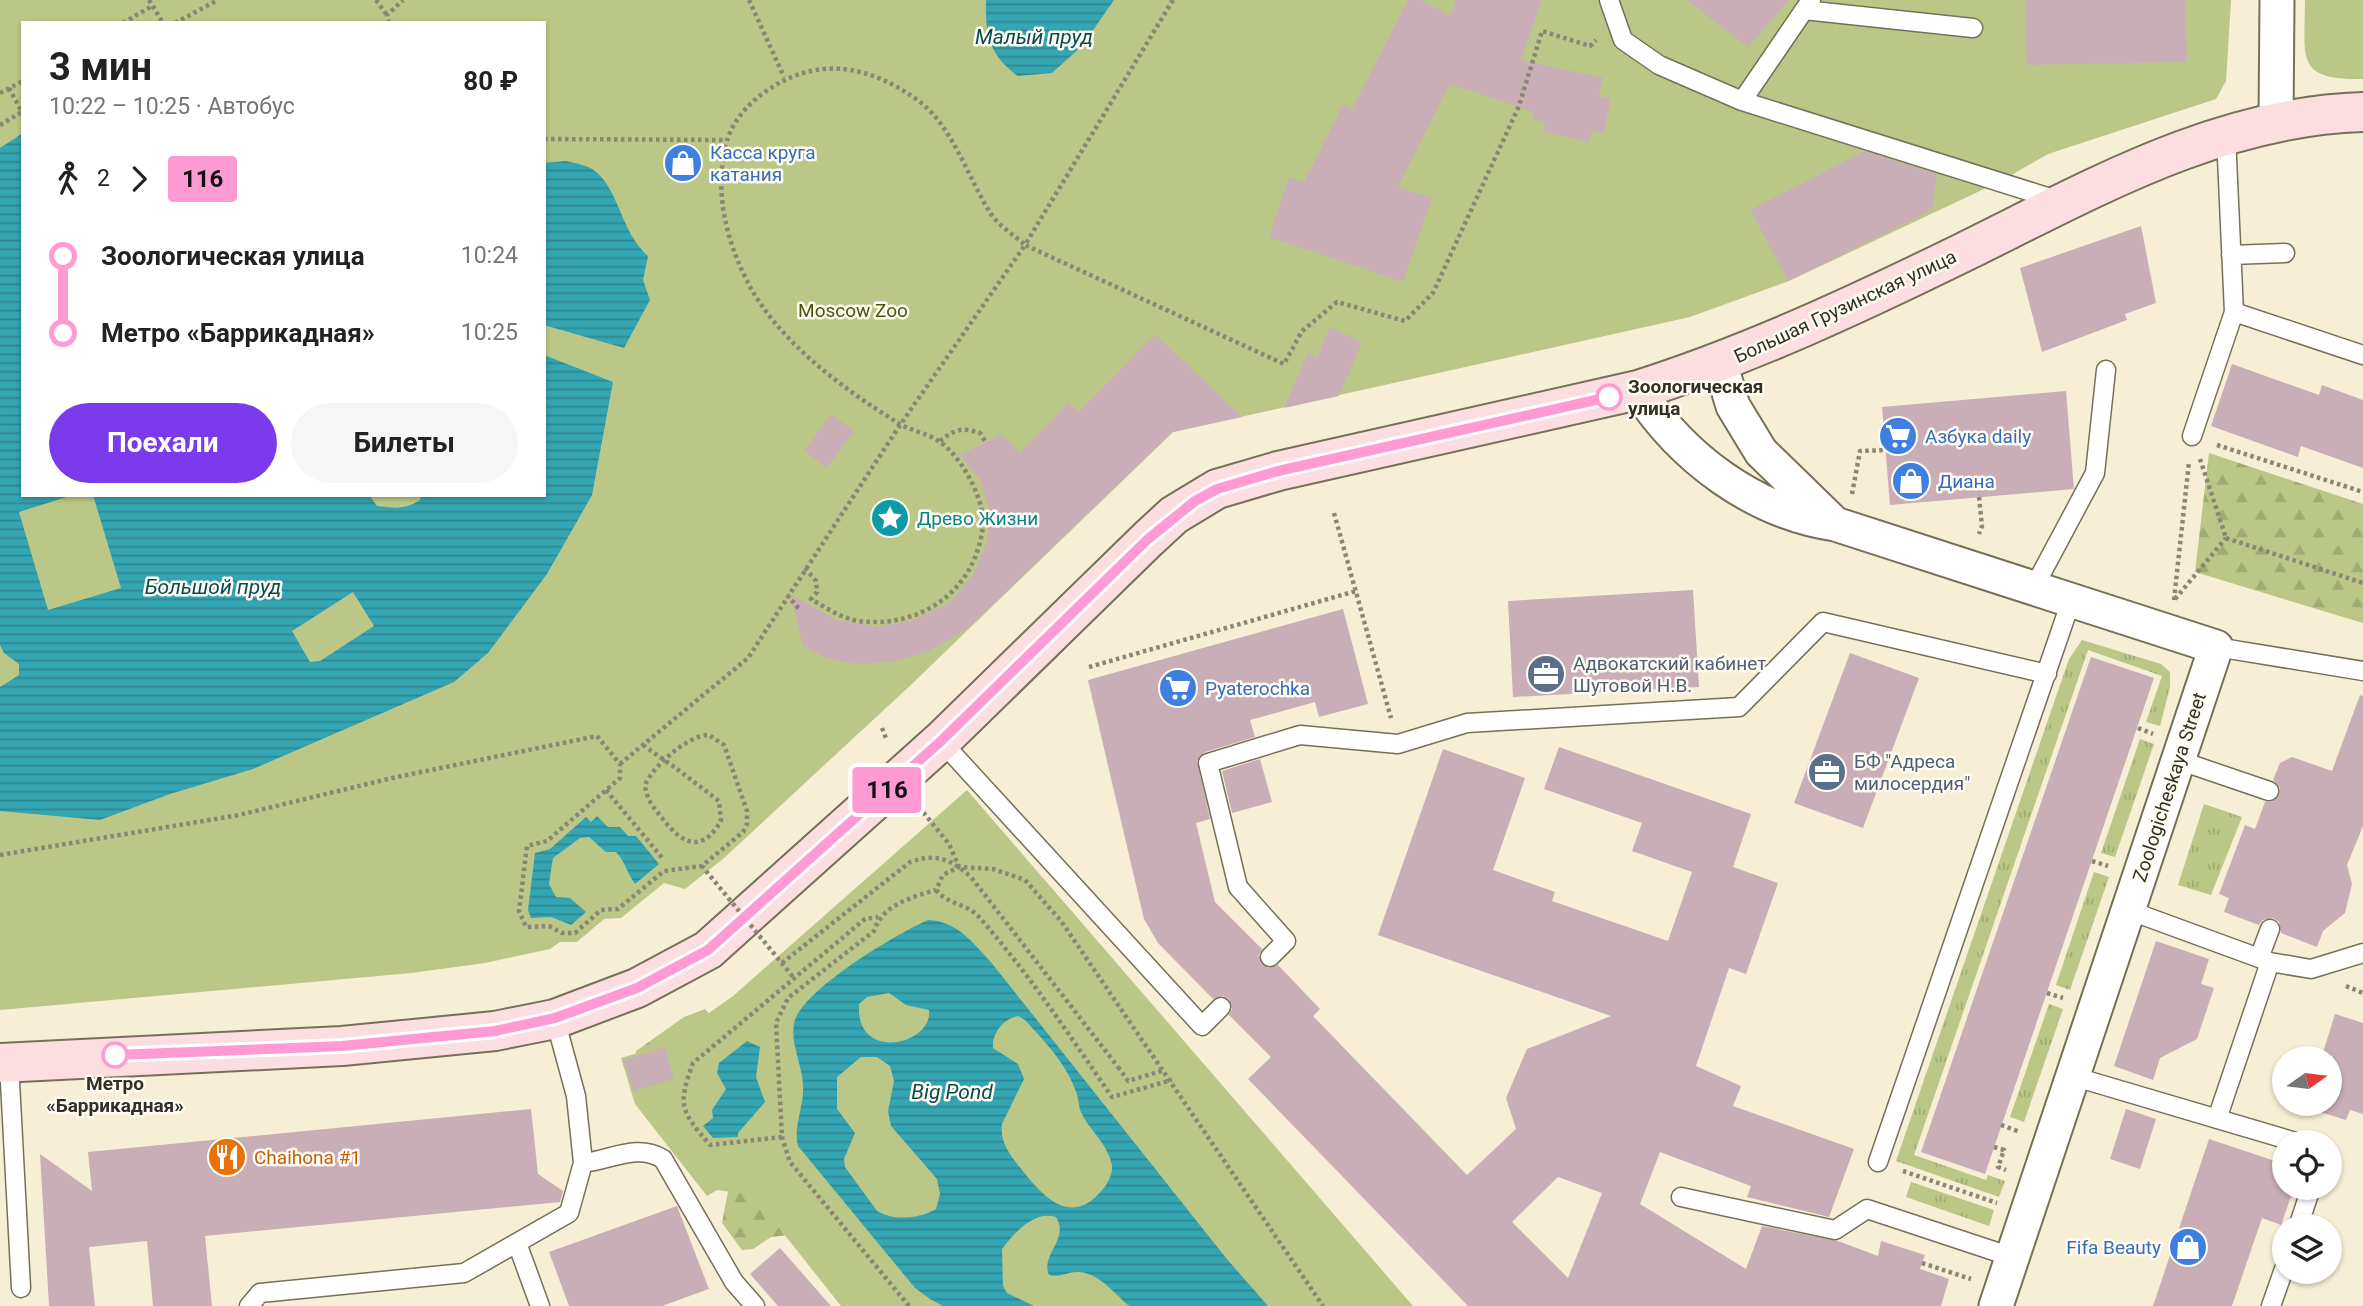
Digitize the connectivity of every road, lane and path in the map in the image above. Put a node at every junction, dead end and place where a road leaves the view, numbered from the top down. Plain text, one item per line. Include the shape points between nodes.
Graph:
1 (149, 0) edge
2 (218, 0) edge
3 (376, 0) edge
4 (403, 0) edge
5 (749, 0) edge
6 (1172, 0) edge
7 (1609, 0) edge
8 (2277, 0) edge
9 (1807, 5) edge
10 (152, 6) junction
11 (387, 15) junction
12 (1616, 19) junction
13 (126, 21) edge
14 (162, 21) edge
15 (179, 21) edge
16 (388, 21) edge
17 (1973, 27) dead end
18 (784, 78) junction
19 (21, 82) edge
20 (9, 89) junction
21 (0, 93) edge
22 (1742, 101) junction
23 (21, 110) edge
24 (2363, 112) edge
25 (21, 113) edge
26 (2276, 121) junction
27 (0, 125) edge
28 (2226, 136) junction
29 (546, 139) edge
30 (726, 141) junction
31 (2063, 202) junction
32 (1025, 245) junction
33 (2285, 253) dead end
34 (2231, 256) junction
35 (2234, 312) junction
36 (2363, 355) edge
37 (1720, 363) junction
38 (2106, 370) dead end
39 (1639, 390) junction
40 (900, 425) junction
41 (2192, 436) junction
42 (940, 441) junction
43 (986, 443) dead end
44 (1886, 450) dead end
45 (2363, 492) edge
46 (1979, 497) dead end
47 (1843, 511) junction
48 (1334, 513) dead end
49 (2226, 538) junction
50 (1977, 539) dead end
51 (805, 568) junction
52 (2363, 583) edge
53 (2033, 589) junction
54 (1356, 592) junction
55 (787, 595) junction
56 (2071, 601) junction
57 (800, 610) dead end
58 (2216, 647) junction
59 (1089, 667) dead end
60 (2363, 671) edge
61 (2047, 674) junction
62 (882, 728) dead end
63 (941, 741) junction
64 (888, 742) dead end
65 (1398, 744) junction
66 (643, 745) junction
67 (2178, 760) junction
68 (620, 764) junction
69 (606, 790) junction
70 (2269, 791) dead end
71 (923, 812) dead end
72 (0, 855) edge
73 (664, 860) dead end
74 (702, 866) junction
75 (959, 867) junction
76 (936, 890) junction
77 (2128, 909) junction
78 (878, 917) junction
79 (2270, 929) dead end
80 (2362, 951) edge
81 (1270, 957) dead end
82 (2265, 960) junction
83 (782, 963) junction
84 (794, 978) junction
85 (2343, 985) dead end
86 (2363, 993) edge
87 (1221, 1007) dead end
88 (555, 1018) junction
89 (4, 1063) edge
90 (1165, 1070) junction
91 (2072, 1076) junction
92 (1172, 1080) junction
93 (2217, 1119) junction
94 (2001, 1125) dead end
95 (2028, 1135) dead end
96 (2272, 1135) edge
97 (782, 1137) junction
98 (1994, 1147) dead end
99 (1878, 1162) joint
100 (583, 1163) junction
101 (2015, 1173) dead end
102 (1681, 1197) dead end
103 (2004, 1206) dead end
104 (517, 1243) junction
105 (2012, 1257) junction
106 (1922, 1263) dead end
107 (2279, 1284) edge
108 (21, 1288) dead end
109 (1987, 1294) edge
110 (249, 1306) edge
111 (540, 1306) edge
112 (755, 1306) edge
113 (909, 1306) edge
114 (1323, 1306) edge
115 (2271, 1306) edge

1 - 10 path
2 - 15 path
3 - 11 path
4 - 11 path
5 - 18 path
6 - 32 path
7 - 12 lane
8 - 26 street
9 - 17 lane
9 - 22 lane
10 - 13 path
10 - 14 path
11 - 16 path
12 - 22 lane via 1623,40 1658,65
12 - 32 path via 1590,46 1542,31 1519,106 1433,293 1405,321 1337,302 1302,331 1284,364
18 - 30 path via 746,107
18 - 32 path via 821,67 853,69 918,100 945,130 993,216
19 - 20 path
20 - 21 path
20 - 23 path
22 - 31 lane
24 - 26 main road, Большая Грузинская улица
25 - 27 path
26 - 28 main road, Большая Грузинская улица
28 - 31 main road, Большая Грузинская улица via 2132,168
28 - 34 lane
29 - 30 path
30 - 40 path via 721,174 729,238 768,317 827,372
31 - 37 main road, Большая Грузинская улица
32 - 40 path
33 - 34 lane
34 - 35 lane
35 - 36 lane
35 - 41 lane
37 - 39 main road, Большая Грузинская улица
37 - 47 street via 1733,406 1761,452
38 - 53 lane via 2095,473
39 - 47 street via 1677,439 1731,484 1805,520
39 - 63 main road, Большая Грузинская улица via 1278,471 1217,489 1174,515
40 - 42 path
40 - 51 path
41 - 45 path
41 - 49 path
41 - 49 path via 2174,601
42 - 43 path via 964,428 980,433
42 - 51 path via 970,478 983,518 973,563 952,593 919,615 885,622 856,621 811,599 817,592 816,581
44 - 47 path via 1860,451
46 - 50 path via 1982,527
47 - 53 street
48 - 54 path
49 - 52 path
51 - 55 path
53 - 56 street
54 - 59 path
54 - 65 path
55 - 57 path
55 - 66 path via 748,658
56 - 58 street
56 - 61 lane
58 - 60 lane
58 - 67 street, Zoologicheskaya Street
61 - 65 lane via 1823,622 1739,707 1467,723
61 - 99 lane
62 - 64 path
63 - 87 lane via 1202,1026
63 - 88 main road, Большая Грузинская улица via 708,950 637,988
65 - 81 lane via 1300,735 1208,762 1238,887 1286,941
66 - 68 path
66 - 74 path, bridge via 677,769 715,795 722,815 718,826 700,841 679,839 650,802 645,785 652,772 701,735 724,745 747,811 743,832
67 - 70 lane
67 - 77 street, Zoologicheskaya Street
68 - 69 path via 620,778
68 - 72 path via 597,736 239,815
69 - 73 path
69 - 74 path via 547,841 527,846 519,911 526,927 549,926 575,933 601,910 618,909 664,871
71 - 75 path via 949,844
74 - 83 path, bridge
75 - 76 path via 943,875
75 - 90 path via 993,869 1025,880 1061,921
76 - 78 path via 910,898
76 - 92 path via 944,901 977,915 1048,1004 1112,1097
77 - 82 lane
77 - 91 street, Zoologicheskaya Street
78 - 84 path via 865,919
78 - 97 path via 874,930 788,998 776,1023
79 - 82 lane
80 - 82 lane via 2311,969
82 - 93 lane
83 - 84 path, bridge
83 - 90 path, bridge via 910,862 934,857 947,860 971,877 1128,1081
84 - 97 path via 693,1063 681,1094 685,1115 710,1145
85 - 86 path
88 - 89 main road, Большая Грузинская улица via 495,1031 342,1046
88 - 100 lane via 576,1096
89 - 108 lane
90 - 92 path
91 - 93 lane
91 - 105 street, Zoologicheskaya Street
92 - 114 path
93 - 96 lane
94 - 95 path
97 - 113 path via 790,1162 810,1189
98 - 101 path via 2004,1150 1998,1167
99 - 103 path
100 - 104 lane via 569,1213
100 - 112 lane via 633,1151 650,1150 663,1158 734,1282
102 - 105 lane via 1835,1230 1867,1209
104 - 110 lane via 464,1273 260,1293
104 - 111 lane
105 - 109 street, Zoologicheskaya Street
106 - 109 path
107 - 115 lane

